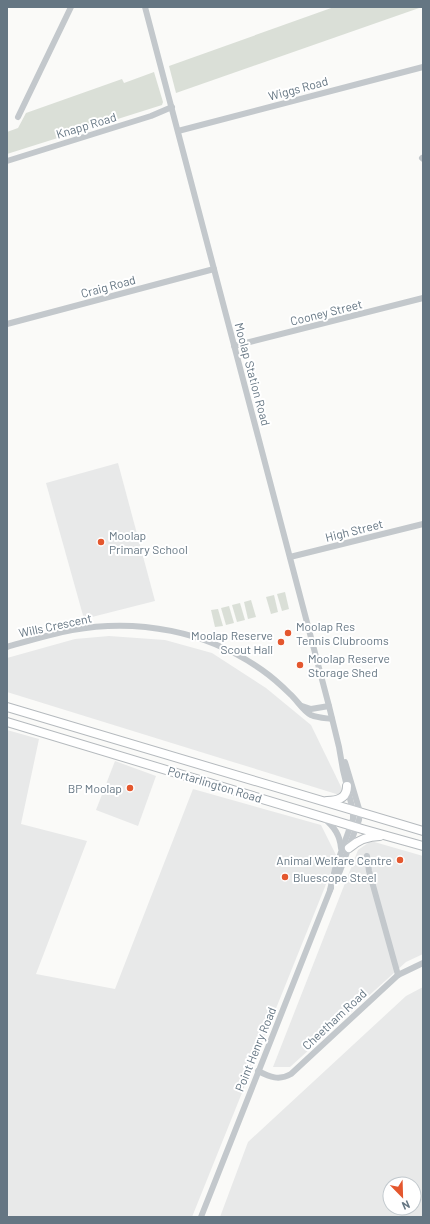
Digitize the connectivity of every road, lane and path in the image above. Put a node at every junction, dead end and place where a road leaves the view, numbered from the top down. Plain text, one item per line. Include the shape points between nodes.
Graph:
1 (71, 7) edge
2 (145, 7) edge
3 (423, 67) edge
4 (172, 108) junction
5 (18, 117) dead end
6 (178, 131) junction
7 (7, 161) edge
8 (214, 269) junction
9 (423, 298) edge
10 (7, 324) edge
11 (234, 346) junction
12 (423, 524) edge
13 (290, 557) junction
14 (7, 647) edge
15 (301, 705) junction
16 (329, 706) junction
17 (7, 707) edge
18 (332, 719) junction
19 (7, 722) edge
20 (339, 747) junction
21 (347, 786) junction
22 (324, 802) junction
23 (356, 812) junction
24 (322, 816) junction
25 (354, 826) junction
26 (423, 831) edge
27 (389, 837) junction
28 (423, 846) edge
29 (345, 850) junction
30 (367, 856) dead end
31 (423, 963) edge
32 (398, 975) junction
33 (258, 1071) junction
34 (201, 1217) edge

1 - 5 street
2 - 4 street, Moolap Station Road
3 - 6 street, Wiggs Road
4 - 6 street, Moolap Station Road
4 - 7 street, Knapp Road
6 - 8 street, Moolap Station Road
8 - 10 street, Craig Road
8 - 11 street, Moolap Station Road
9 - 11 street, Cooney Street
11 - 13 street, Moolap Station Road
12 - 13 street, High Street
13 - 16 street, Moolap Station Road
14 - 15 street, Wills Crescent via 71,630 108,625 167,630 201,638 236,654 262,670
15 - 16 street via 311,709
15 - 18 street, Wills Crescent via 311,715
16 - 18 street, Moolap Station Road
17 - 22 main road, Portarlington Road
18 - 20 street, Moolap Station Road
19 - 24 main road, Portarlington Road
20 - 21 street, Moolap Station Road
20 - 23 street, Moolap Station Road via 347,769
21 - 22 main road via 346,793 341,798
21 - 23 street, Moolap Station Road
22 - 23 main road, Portarlington Road
23 - 25 street, Point Henry Road
23 - 26 main road, Portarlington Road
24 - 25 main road, Portarlington Road
24 - 29 street via 336,831
25 - 27 main road, Portarlington Road
25 - 29 street, Point Henry Road
27 - 28 main road, Portarlington Road
27 - 29 main road via 370,837 355,842
29 - 33 street, Point Henry Road via 340,871 330,890
30 - 32 street
31 - 32 street, Cheetham Road
32 - 33 street, Cheetham Road via 291,1074 274,1078
33 - 34 street, Point Henry Road

